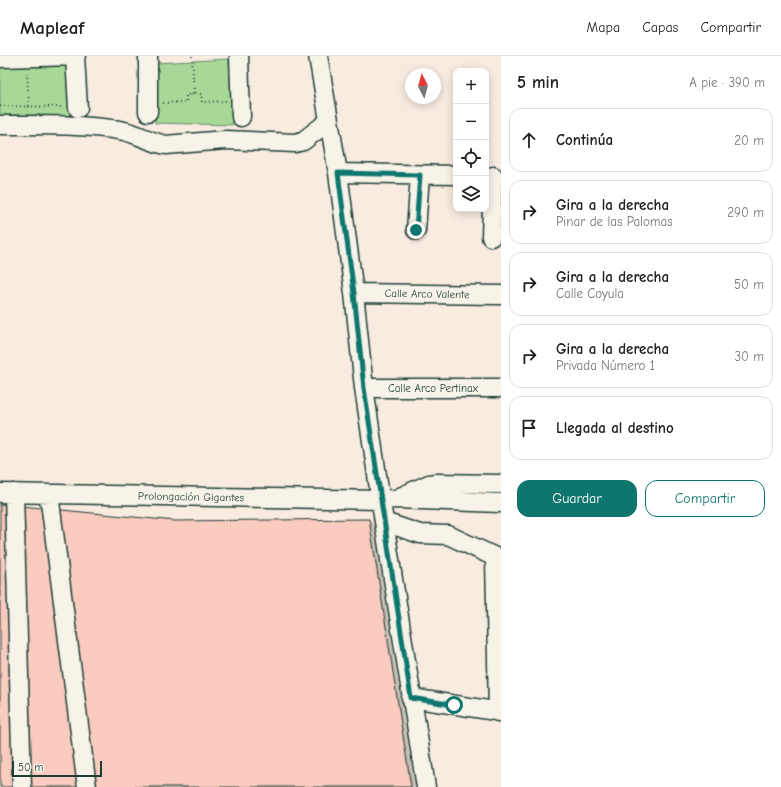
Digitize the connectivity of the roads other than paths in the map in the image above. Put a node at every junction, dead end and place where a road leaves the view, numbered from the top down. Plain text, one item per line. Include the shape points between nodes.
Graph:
1 (76, 56) edge
2 (148, 56) edge
3 (239, 56) edge
4 (318, 56) edge
5 (0, 58) edge
6 (78, 107) road end
7 (148, 108) road end
8 (241, 109) road end
9 (329, 121) junction
10 (0, 124) edge
11 (338, 173) junction
12 (420, 175) junction
13 (453, 176) edge
14 (493, 176) edge
15 (416, 230) dead end
16 (491, 237) dead end
17 (354, 293) junction
18 (501, 295) edge
19 (364, 388) junction
20 (501, 388) edge
21 (498, 484) edge
22 (7, 493) edge
23 (49, 494) junction
24 (389, 500) junction
25 (495, 502) edge
26 (384, 522) junction
27 (498, 558) edge
28 (411, 698) junction
29 (499, 712) edge
30 (22, 787) edge
31 (87, 787) edge
32 (426, 787) edge

1 - 5 street
1 - 6 street
2 - 7 street
3 - 8 street
4 - 9 street
9 - 10 street via 302,141 295,143 225,140 166,145 120,130
9 - 11 street
11 - 12 street
11 - 17 street
12 - 13 street
12 - 15 street
14 - 16 street
17 - 18 street, Calle Arco Valente
17 - 19 street
19 - 20 street, Calle Arco Pertinax
19 - 24 street
21 - 24 street via 429,484
21 - 25 street
22 - 23 street, Prolongación Gigantes
22 - 30 street
23 - 24 street, Prolongación Gigantes
23 - 31 street
24 - 25 street, Prolongación Gigantes
24 - 26 street
26 - 27 street via 420,534 448,535
26 - 28 street
27 - 29 street
28 - 29 street
28 - 32 street

